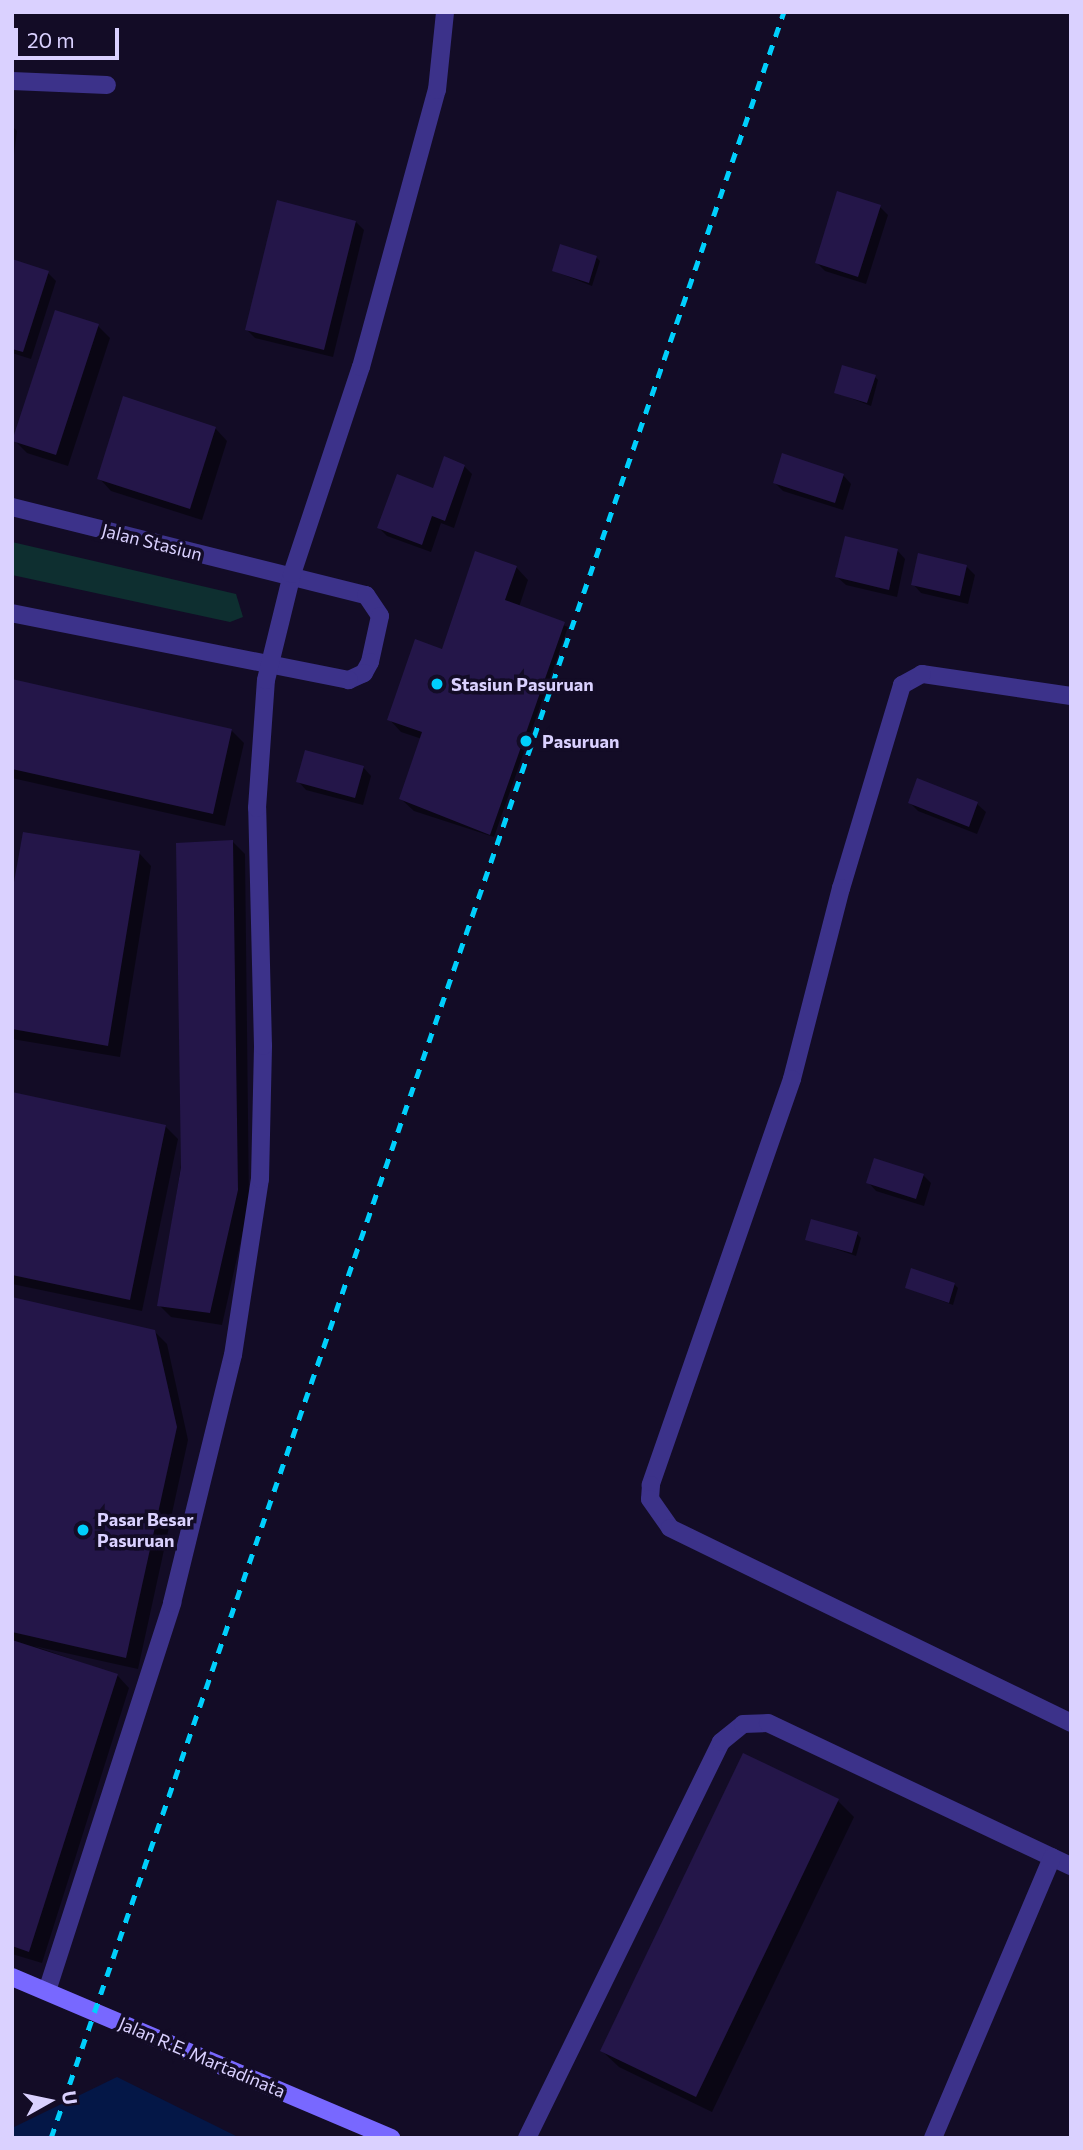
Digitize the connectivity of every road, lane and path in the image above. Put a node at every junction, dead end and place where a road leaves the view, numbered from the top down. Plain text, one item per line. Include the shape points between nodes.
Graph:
1 (445, 12) edge
2 (12, 81) edge
3 (107, 85) dead end
4 (12, 507) edge
5 (291, 578) junction
6 (12, 613) edge
7 (269, 664) junction
8 (1071, 696) edge
9 (1071, 1723) edge
10 (1052, 1857) junction
11 (1071, 1866) edge
12 (12, 1977) edge
13 (47, 1991) junction
14 (391, 2138) edge
15 (527, 2138) edge
16 (933, 2138) edge

1 - 5 street via 437,90 361,367
2 - 3 street
4 - 5 street, Jalan Stasiun
5 - 7 street
5 - 7 street, Jalan Stasiun via 366,595 380,616 377,642 364,673 355,680
6 - 7 street
7 - 13 street via 257,808 263,1046 260,1179 246,1282 233,1355 172,1603
8 - 9 street via 922,674 902,685 841,888 792,1079 651,1485 650,1499 670,1528
10 - 11 street
10 - 15 street via 768,1723 743,1724 721,1742
10 - 16 street
12 - 13 street, Jalan R.E. Martadinata
13 - 14 street, Jalan R.E. Martadinata

